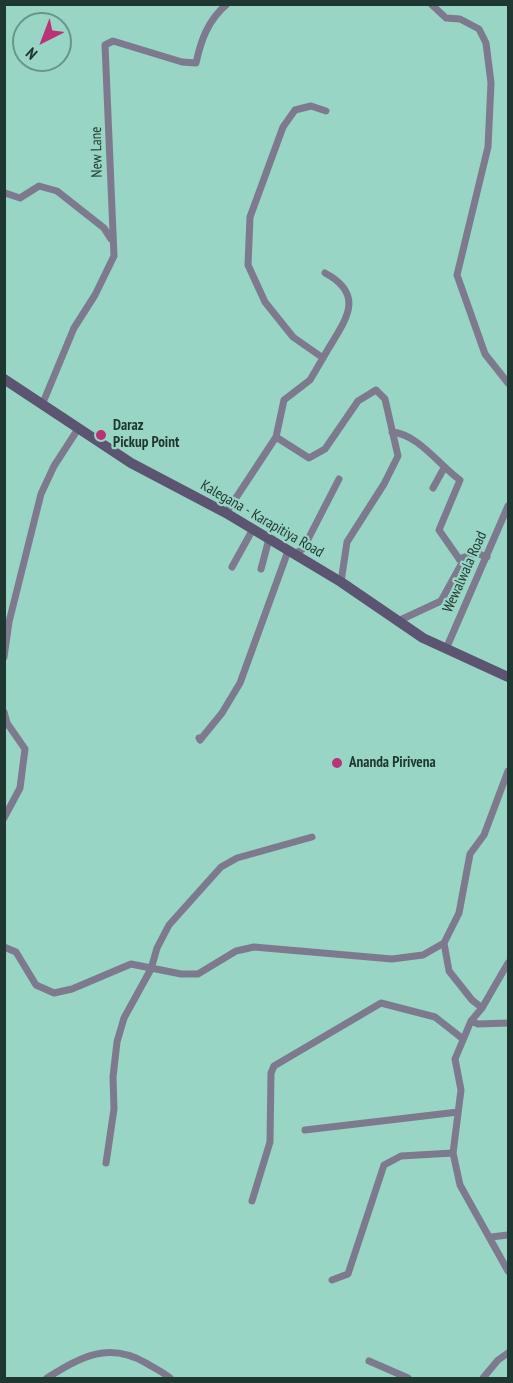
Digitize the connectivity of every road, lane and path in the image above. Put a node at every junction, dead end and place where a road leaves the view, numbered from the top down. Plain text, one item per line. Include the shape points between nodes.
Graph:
1 (227, 4) edge
2 (431, 4) edge
3 (326, 111) dead end
4 (5, 192) edge
5 (112, 241) junction
6 (325, 273) dead end
7 (323, 358) junction
8 (4, 380) edge
9 (508, 383) edge
10 (42, 405) junction
11 (78, 429) junction
12 (392, 432) junction
13 (276, 437) junction
14 (444, 468) junction
15 (339, 479) dead end
16 (433, 488) dead end
17 (508, 506) edge
18 (226, 513) junction
19 (253, 529) junction
20 (269, 539) junction
21 (291, 552) junction
22 (487, 557) junction
23 (459, 559) junction
24 (232, 567) dead end
25 (261, 569) dead end
26 (341, 582) junction
27 (398, 621) junction
28 (446, 649) junction
29 (4, 657) edge
30 (508, 677) edge
31 (4, 712) edge
32 (199, 738) dead end
33 (508, 771) edge
34 (4, 818) edge
35 (312, 837) dead end
36 (444, 943) junction
37 (4, 947) edge
38 (508, 963) edge
39 (151, 969) junction
40 (483, 1008) junction
41 (471, 1021) junction
42 (508, 1023) edge
43 (463, 1039) junction
44 (458, 1112) junction
45 (305, 1130) dead end
46 (453, 1153) junction
47 (106, 1163) dead end
48 (252, 1201) dead end
49 (508, 1235) edge
50 (491, 1238) junction
51 (508, 1271) edge
52 (332, 1281) dead end
53 (508, 1353) edge
54 (369, 1361) dead end
55 (47, 1378) edge
56 (170, 1378) edge
57 (408, 1378) edge
58 (483, 1378) edge

1 - 5 street, New Lane via 215,14 201,41 196,63 113,41 105,45
2 - 9 street via 446,18 460,19 479,29 486,43 491,83 488,147 457,275 485,354
3 - 7 street via 311,106 295,110 283,127 250,218 248,265 265,302 293,337
4 - 5 street via 20,198 39,186 57,192 104,228
5 - 10 street, New Lane via 114,256 74,328
6 - 7 street via 338,279 349,293 350,306
7 - 13 street via 310,380 284,400
8 - 10 main road, Kalegana - Karapitiya Road
10 - 11 main road, Kalegana - Karapitiya Road
11 - 18 main road, Kalegana - Karapitiya Road via 131,463
11 - 29 street via 41,494
12 - 13 street via 385,399 376,390 358,401 325,449 309,458
12 - 14 street via 420,445
12 - 26 street via 398,456 347,542
13 - 18 street
14 - 16 street
14 - 23 street via 460,480 439,530
15 - 21 street via 303,549
17 - 22 street, Wewalwala Road
18 - 19 main road, Kalegana - Karapitiya Road
19 - 20 main road, Kalegana - Karapitiya Road
19 - 24 street
20 - 21 main road, Kalegana - Karapitiya Road
20 - 25 street
21 - 26 main road, Kalegana - Karapitiya Road
21 - 32 street via 240,682 222,713
22 - 23 street via 476,553
22 - 28 street, Wewalwala Road
23 - 27 street via 462,563 441,601
26 - 27 main road, Kalegana - Karapitiya Road
27 - 28 main road, Kalegana - Karapitiya Road
28 - 30 main road, Kalegana - Karapitiya Road
31 - 34 street via 25,749 20,788
33 - 36 street via 484,835 470,854 459,913
35 - 39 street via 237,858 221,867 170,925
36 - 39 street via 423,955 392,959 254,947 236,951 198,974
36 - 40 street via 449,971
37 - 39 street via 16,952 36,985 54,993 123,965
38 - 40 street
39 - 47 street via 124,1018 117,1042
40 - 41 street
41 - 42 street
41 - 43 street
43 - 44 street via 455,1059 461,1090
43 - 48 street via 435,1017 381,1003 283,1058 271,1073 270,1142
44 - 45 street
44 - 46 street
46 - 50 street via 460,1185
46 - 52 street via 401,1156 384,1166 348,1274
49 - 50 street
50 - 51 street
53 - 58 street
54 - 57 street
55 - 56 street via 78,1359 116,1351 134,1356

